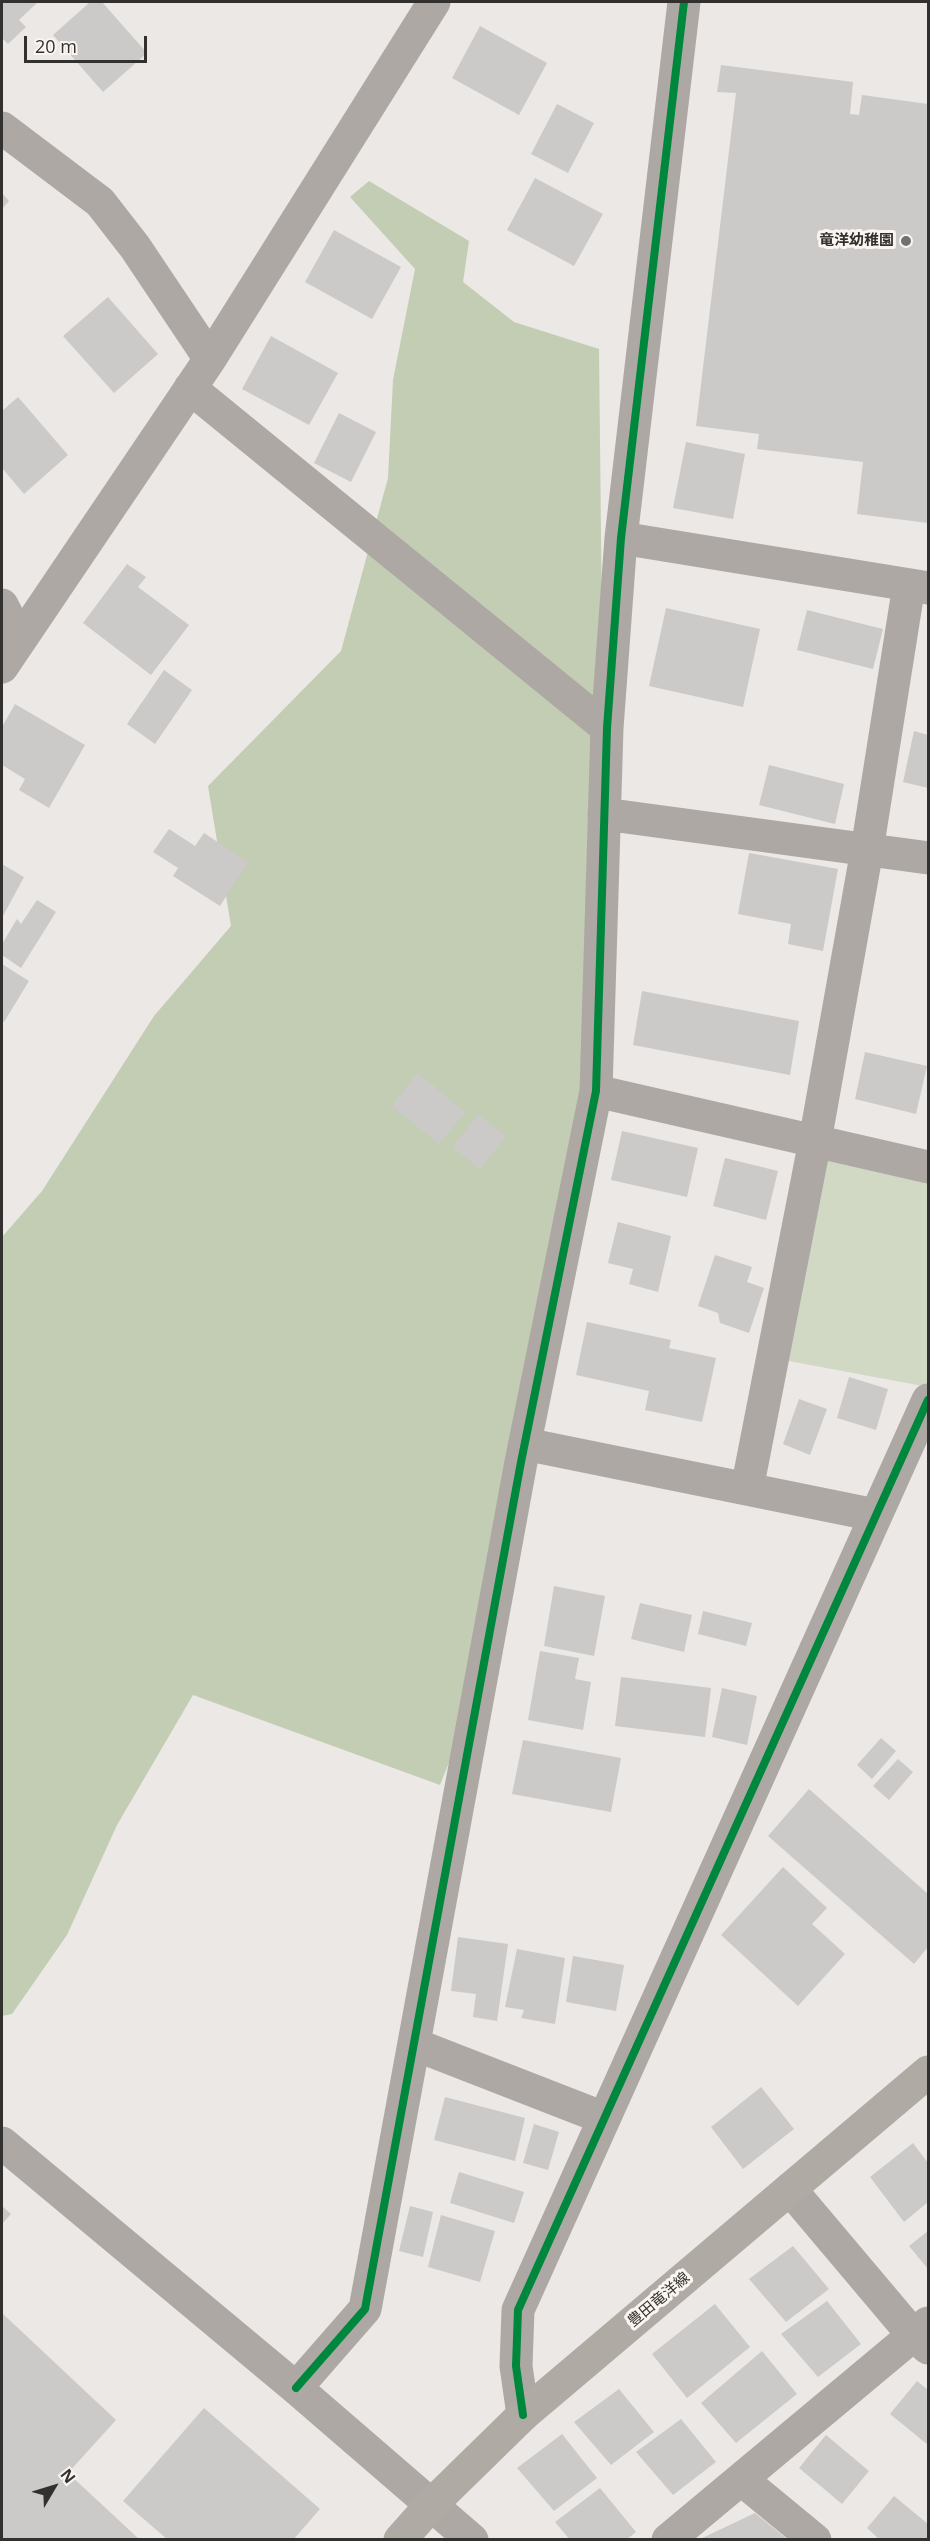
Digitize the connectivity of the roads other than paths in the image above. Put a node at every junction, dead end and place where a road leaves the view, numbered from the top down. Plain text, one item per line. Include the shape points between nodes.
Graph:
1 (434, 2) edge
2 (684, 2) edge
3 (2, 128) edge
4 (210, 359) junction
5 (189, 388) junction
6 (621, 538) junction
7 (919, 587) edge
8 (2, 605) edge
9 (19, 638) junction
10 (2, 667) edge
11 (607, 728) junction
12 (604, 814) junction
13 (867, 850) junction
14 (928, 858) edge
15 (596, 1091) junction
16 (815, 1141) junction
17 (928, 1167) edge
18 (928, 1400) edge
19 (525, 1444) junction
20 (747, 1489) junction
21 (875, 1515) junction
22 (414, 2044) junction
23 (928, 2072) edge
24 (604, 2118) junction
25 (2, 2143) edge
26 (790, 2189) junction
27 (924, 2336) edge
28 (296, 2388) junction
29 (523, 2415) junction
30 (741, 2479) junction
31 (431, 2505) junction
32 (400, 2540) edge
33 (472, 2540) edge
34 (668, 2540) edge
35 (815, 2540) edge

1 - 4 street
2 - 6 street
3 - 4 street via 100,202
4 - 5 street
5 - 9 street
5 - 11 street
6 - 7 street
6 - 11 street
7 - 13 street
8 - 9 street
9 - 10 street
11 - 12 street
12 - 13 street
12 - 15 street
13 - 14 street
13 - 16 street
15 - 16 street
15 - 19 street
16 - 17 street
16 - 20 street
18 - 21 street
19 - 20 street
19 - 22 street
20 - 21 street
21 - 24 street
22 - 24 street
22 - 28 street via 365,2309
23 - 26 main road, 豊田竜洋線
24 - 29 street via 518,2310 516,2366
25 - 28 street
26 - 27 street
26 - 29 main road, 豊田竜洋線
27 - 30 street
28 - 31 street
29 - 31 main road, 豊田竜洋線
30 - 34 street
30 - 35 street
31 - 32 main road, 豊田竜洋線
31 - 33 street

